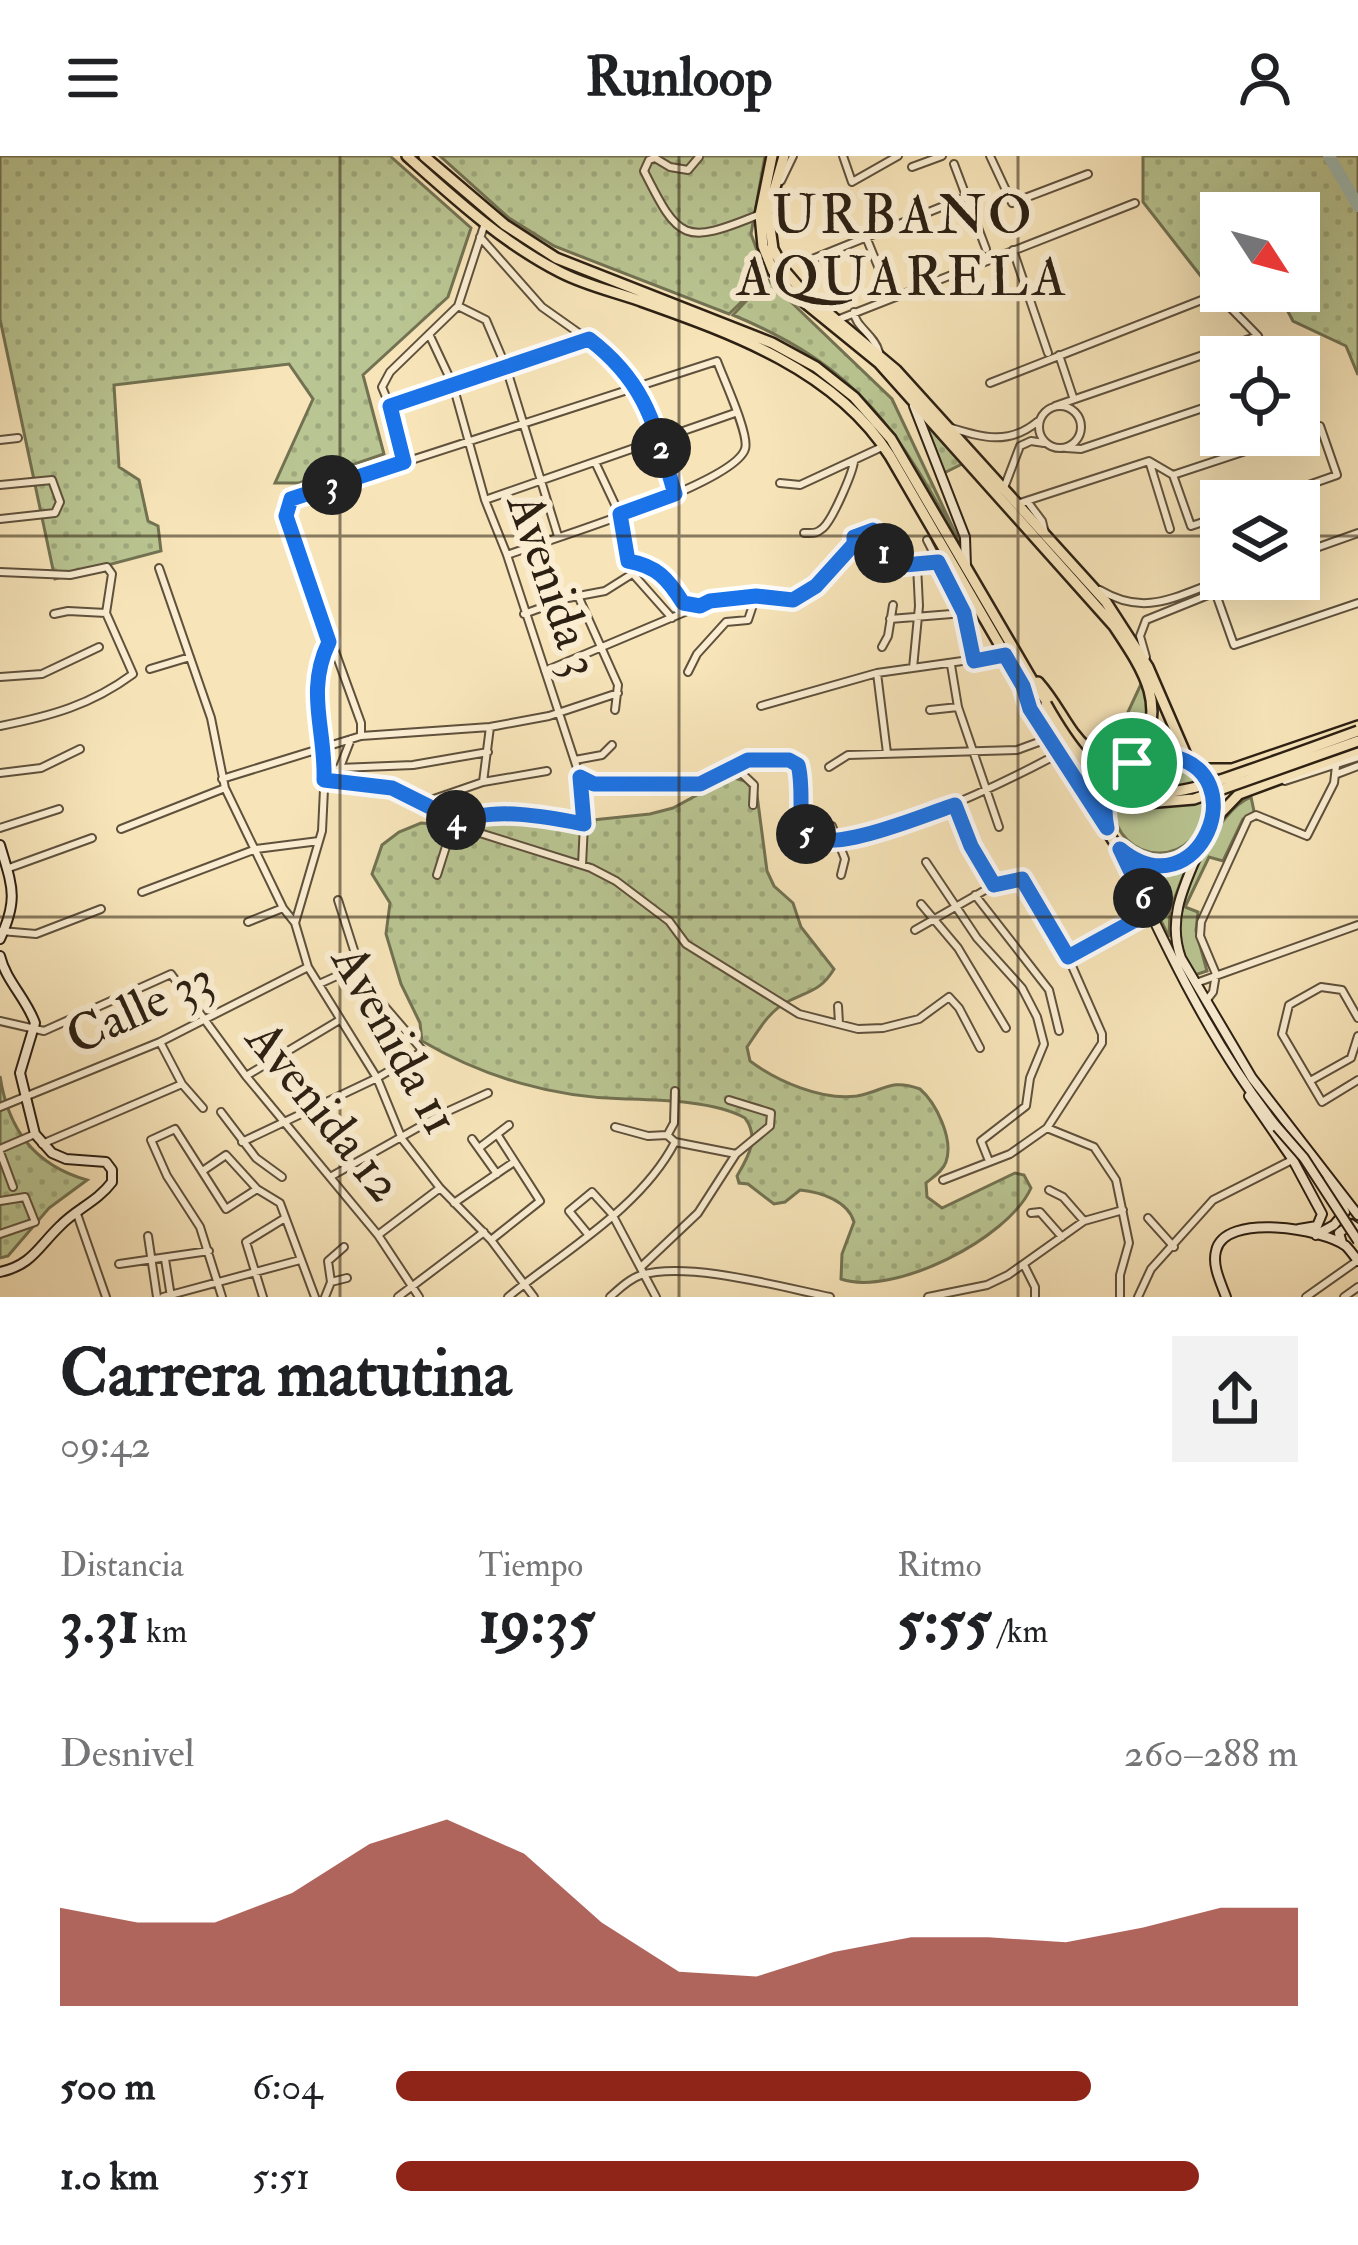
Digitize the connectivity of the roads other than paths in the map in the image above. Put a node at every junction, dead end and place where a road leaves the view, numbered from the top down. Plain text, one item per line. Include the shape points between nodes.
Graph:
1 (407, 156) edge
2 (424, 156) edge
3 (772, 156) edge
4 (784, 156) edge
5 (793, 156) edge
6 (843, 156) edge
7 (898, 156) edge
8 (943, 156) edge
9 (990, 156) edge
10 (699, 157) edge
11 (954, 164) dead end
12 (912, 167) dead end
13 (1088, 174) dead end
14 (966, 197) junction
15 (1135, 203) dead end
16 (764, 213) junction
17 (485, 223) junction
18 (480, 237) junction
19 (866, 237) junction
20 (986, 249) dead end
21 (1013, 250) junction
22 (810, 260) dead end
23 (892, 298) junction
24 (458, 306) junction
25 (854, 312) junction
26 (837, 320) junction
27 (429, 334) junction
28 (1258, 335) joint
29 (589, 339) junction
30 (1048, 353) dead end
31 (880, 354) junction
32 (1059, 355) junction
33 (506, 367) junction
34 (990, 383) dead end
35 (453, 385) junction
36 (637, 386) junction
37 (1073, 397) junction
38 (913, 405) junction
39 (390, 406) junction
40 (1055, 406) junction
41 (1200, 409) edge
42 (735, 413) junction
43 (1040, 420) junction
44 (524, 422) junction
45 (1320, 426) edge
46 (947, 427) junction
47 (18, 438) dead end
48 (0, 440) edge
49 (658, 440) junction
50 (467, 441) junction
51 (1047, 445) junction
52 (884, 446) junction
53 (1066, 448) junction
54 (1229, 456) edge
55 (1149, 461) junction
56 (404, 462) junction
57 (595, 462) junction
58 (854, 462) junction
59 (1172, 475) junction
60 (542, 480) junction
61 (1320, 481) edge
62 (780, 483) dead end
63 (0, 485) edge
64 (1004, 490) junction
65 (675, 494) junction
66 (485, 500) junction
67 (1022, 502) junction
68 (620, 514) junction
69 (0, 519) edge
70 (1200, 523) edge
71 (1171, 529) dead end
72 (804, 533) dead end
73 (1358, 533) edge
74 (559, 536) junction
75 (927, 540) dead end
76 (1320, 547) edge
77 (507, 555) junction
78 (628, 561) junction
79 (938, 562) junction
80 (916, 565) junction
81 (966, 567) junction
82 (159, 568) dead end
83 (0, 572) edge
84 (633, 574) junction
85 (1091, 586) junction
86 (1199, 593) joint
87 (756, 596) junction
88 (579, 598) junction
89 (1217, 600) edge
90 (1358, 603) edge
91 (892, 605) dead end
92 (700, 606) junction
93 (106, 613) junction
94 (964, 613) junction
95 (54, 614) dead end
96 (524, 614) junction
97 (672, 618) junction
98 (890, 619) junction
99 (918, 619) junction
100 (329, 642) junction
101 (602, 646) junction
102 (99, 647) dead end
103 (882, 647) dead end
104 (1005, 655) junction
105 (190, 657) junction
106 (974, 661) junction
107 (951, 665) junction
108 (1024, 666) junction
109 (1148, 667) junction
110 (913, 668) junction
111 (150, 669) dead end
112 (545, 671) junction
113 (688, 672) dead end
114 (877, 673) junction
115 (0, 677) edge
116 (1023, 686) junction
117 (618, 693) junction
118 (760, 706) dead end
119 (958, 706) junction
120 (615, 710) dead end
121 (930, 710) dead end
122 (560, 713) junction
123 (0, 726) edge
124 (490, 727) junction
125 (1176, 728) junction
126 (1358, 728) edge
127 (1152, 732) junction
128 (361, 736) junction
129 (1049, 739) junction
130 (351, 740) junction
131 (612, 745) dead end
132 (326, 747) junction
133 (80, 749) dead end
134 (970, 750) junction
135 (488, 752) junction
136 (1358, 753) edge
137 (1058, 754) junction
138 (887, 755) junction
139 (575, 760) junction
140 (1136, 761) junction
141 (339, 767) junction
142 (735, 767) junction
143 (829, 767) dead end
144 (1193, 767) junction
145 (1337, 770) junction
146 (547, 771) dead end
147 (0, 773) edge
148 (580, 777) junction
149 (324, 780) junction
150 (334, 780) junction
151 (483, 782) junction
152 (224, 783) junction
153 (1258, 787) junction
154 (985, 790) junction
155 (424, 802) junction
156 (752, 805) dead end
157 (955, 805) junction
158 (59, 809) dead end
159 (458, 821) junction
160 (1213, 822) junction
161 (584, 824) junction
162 (832, 826) dead end
163 (999, 826) dead end
164 (0, 828) edge
165 (1107, 828) junction
166 (121, 829) dead end
167 (92, 838) dead end
168 (319, 842) junction
169 (841, 842) junction
170 (1202, 844) junction
171 (0, 845) edge
172 (256, 849) junction
173 (1120, 849) junction
174 (926, 862) dead end
175 (581, 865) junction
176 (9, 868) junction
177 (437, 875) dead end
178 (841, 875) dead end
179 (994, 885) junction
180 (142, 892) dead end
181 (975, 895) junction
182 (338, 900) dead end
183 (921, 904) dead end
184 (955, 907) junction
185 (283, 908) junction
186 (100, 909) dead end
187 (1150, 912) junction
188 (934, 918) junction
189 (248, 922) dead end
190 (295, 923) junction
191 (1358, 925) edge
192 (915, 930) dead end
193 (1, 933) edge
194 (0, 956) edge
195 (1068, 957) junction
196 (359, 966) junction
197 (308, 967) junction
198 (1216, 974) junction
199 (1196, 983) junction
200 (318, 984) junction
201 (1206, 1001) junction
202 (838, 1006) dead end
203 (1358, 1018) edge
204 (0, 1021) edge
205 (203, 1021) junction
206 (338, 1021) junction
207 (839, 1023) junction
208 (1006, 1028) dead end
209 (1059, 1031) dead end
210 (34, 1032) junction
211 (1358, 1036) edge
212 (160, 1042) junction
213 (980, 1048) dead end
214 (246, 1076) junction
215 (377, 1078) junction
216 (1358, 1080) edge
217 (1310, 1081) junction
218 (182, 1084) junction
219 (1245, 1084) junction
220 (675, 1091) dead end
221 (488, 1093) dead end
222 (26, 1098) junction
223 (729, 1100) dead end
224 (0, 1107) edge
225 (203, 1108) dead end
226 (220, 1112) dead end
227 (286, 1121) junction
228 (509, 1125) dead end
229 (615, 1127) dead end
230 (1047, 1129) junction
231 (35, 1134) junction
232 (497, 1134) junction
233 (667, 1135) junction
234 (402, 1139) junction
235 (472, 1139) dead end
236 (242, 1142) junction
237 (675, 1142) junction
238 (43, 1144) junction
239 (479, 1148) junction
240 (0, 1151) edge
241 (736, 1154) junction
242 (1293, 1160) junction
243 (989, 1161) junction
244 (514, 1162) junction
245 (1321, 1166) junction
246 (203, 1170) junction
247 (496, 1174) junction
248 (283, 1177) dead end
249 (330, 1177) junction
250 (943, 1180) dead end
251 (13, 1186) dead end
252 (440, 1187) junction
253 (256, 1190) junction
254 (1049, 1190) dead end
255 (0, 1201) edge
256 (1318, 1202) junction
257 (454, 1203) junction
258 (1342, 1203) junction
259 (1123, 1210) junction
260 (1031, 1213) dead end
261 (76, 1214) junction
262 (612, 1214) junction
263 (1358, 1215) edge
264 (285, 1217) junction
265 (1148, 1218) dead end
266 (1084, 1222) junction
267 (1358, 1229) edge
268 (1292, 1231) junction
269 (484, 1232) junction
270 (0, 1234) edge
271 (378, 1234) junction
272 (587, 1234) junction
273 (1314, 1235) junction
274 (148, 1236) dead end
275 (1062, 1238) junction
276 (491, 1240) junction
277 (1358, 1241) edge
278 (1343, 1244) junction
279 (344, 1247) dead end
280 (1174, 1247) junction
281 (209, 1250) junction
282 (165, 1259) junction
283 (300, 1260) junction
284 (150, 1261) junction
285 (1358, 1261) edge
286 (119, 1264) dead end
287 (1024, 1265) junction
288 (644, 1270) junction
289 (0, 1272) edge
290 (254, 1274) junction
291 (347, 1278) dead end
292 (331, 1282) junction
293 (219, 1284) junction
294 (524, 1284) junction
295 (411, 1287) junction
296 (1358, 1287) edge
297 (106, 1297) edge
298 (166, 1297) edge
299 (222, 1297) edge
300 (262, 1297) edge
301 (314, 1297) edge
302 (325, 1297) edge
303 (398, 1297) edge
304 (419, 1297) edge
305 (508, 1297) edge
306 (534, 1297) edge
307 (610, 1297) edge
308 (656, 1297) edge
309 (830, 1297) edge
310 (928, 1297) edge
311 (1036, 1297) edge
312 (1120, 1297) edge
313 (1138, 1297) edge
314 (1226, 1297) edge
315 (1306, 1297) edge
316 (1344, 1297) edge

1 - 17 main road
2 - 81 main road via 567,264 760,338 832,379 891,439
3 - 16 main road
4 - 16 main road
5 - 16 street
6 - 7 street via 851,182
8 - 12 street
9 - 13 street via 1012,203
10 - 16 street via 688,170 649,160 644,171 667,218 695,235
11 - 14 street
14 - 19 street
14 - 20 street
15 - 21 street
16 - 26 main road via 784,271
16 - 38 main road via 763,246 773,271 879,363
17 - 18 street
17 - 52 main road via 561,273 794,366 842,400
18 - 24 street
18 - 29 street via 542,307
19 - 22 street
19 - 23 street
21 - 23 street
21 - 30 street
23 - 25 street
24 - 27 street
24 - 33 street via 487,320
25 - 26 street
25 - 31 street
26 - 31 main road
27 - 35 street, Avenida 3
27 - 39 street via 385,379
28 - 32 street via 1217,294
28 - 37 street
29 - 33 street
29 - 36 street
31 - 46 main road
32 - 34 street
32 - 37 street
33 - 35 street
33 - 44 street
35 - 39 street
35 - 50 street, Avenida 3
36 - 42 street via 714,360
36 - 44 street
36 - 49 street
37 - 40 street
38 - 81 main road via 964,537
38 - 127 main road via 1114,626 1150,693
39 - 56 street
40 - 43 street
40 - 53 street via 1074,410 1081,422
41 - 53 street
42 - 49 street
42 - 65 street via 746,438 740,457
43 - 46 street via 994,440
43 - 51 street
44 - 50 street
44 - 60 street
45 - 61 street via 1337,475
46 - 64 main road
47 - 48 street
49 - 57 street
49 - 65 street
50 - 56 street
50 - 66 street, Avenida 3
51 - 53 street
51 - 64 street via 1020,446
52 - 58 street
52 - 104 main road
54 - 59 street
55 - 59 street
55 - 67 street
55 - 71 street
56 - 100 street via 291,499 286,508
57 - 60 street
57 - 68 street
58 - 62 street via 800,485
58 - 72 street via 826,524
59 - 70 street via 1191,526
60 - 66 street
60 - 74 street
63 - 69 street via 52,480 60,502 55,513
64 - 67 main road
65 - 68 street
66 - 77 street, Avenida 3
67 - 85 main road
68 - 74 street
68 - 78 street
73 - 76 street
74 - 77 street
75 - 79 street
77 - 96 street, Avenida 3
78 - 84 street
78 - 92 street via 651,566 683,603
79 - 80 street
79 - 94 street
80 - 87 street via 893,566 873,530 854,537 805,594 788,601
80 - 99 street
81 - 108 main road
82 - 105 street
83 - 93 street via 70,575 107,567
84 - 88 street
84 - 97 street
85 - 86 street via 1139,606
85 - 109 main road
86 - 109 street via 1146,620 1140,636
87 - 92 street
87 - 113 street via 748,620 726,622
88 - 96 street
88 - 101 street
89 - 90 street via 1234,645
91 - 98 street
92 - 97 street
93 - 95 street
93 - 123 street via 133,674 62,714
94 - 99 street
94 - 106 street
96 - 112 street, Avenida 3
97 - 101 street
98 - 99 street
98 - 103 street
99 - 110 street
100 - 128 street
100 - 132 street, Avenida 11 via 315,715
101 - 112 street
101 - 117 street
102 - 115 street via 42,674
104 - 106 street
104 - 116 main road
105 - 111 street
105 - 152 street
106 - 107 street
107 - 110 street
107 - 119 street
108 - 126 main road, bridge via 1089,767 1150,794 1191,790
108 - 140 main road via 1088,751
109 - 125 main road
110 - 114 street
112 - 122 street, Avenida 3
114 - 118 street
114 - 138 street
116 - 129 main road
116 - 136 main road, bridge via 1083,774 1146,803 1194,799
117 - 120 street
117 - 122 street
119 - 121 street
119 - 134 street
122 - 124 street
122 - 139 street, Avenida 3
124 - 128 street
124 - 135 street
125 - 127 main road
125 - 144 main road
126 - 144 main road via 1232,770
127 - 140 main road
128 - 130 street
129 - 134 street via 1017,750
129 - 137 main road
130 - 132 street
130 - 141 street
131 - 139 street
132 - 149 street, Avenida 11
132 - 152 street
133 - 147 street via 40,768
134 - 138 street
134 - 154 street
135 - 141 street
135 - 151 street
136 - 145 street
136 - 153 main road
137 - 154 street
137 - 165 main road
138 - 143 street via 848,755
139 - 148 street, Avenida 3
140 - 144 main road via 1166,755
140 - 165 main road via 1108,792
141 - 150 street
142 - 148 street via 700,784 594,784
142 - 156 street via 754,785
142 - 169 street via 757,759 794,762 808,837
144 - 160 main road via 1212,793
145 - 153 street
145 - 198 street via 1307,836 1256,815 1248,819 1202,922
146 - 151 street
148 - 161 street, Avenida 3
149 - 150 street
149 - 168 street, Avenida 11
150 - 155 street via 392,788
151 - 155 street
152 - 166 street
152 - 172 street
153 - 160 main road via 1233,798
154 - 157 street
154 - 163 street
155 - 159 street
157 - 169 street
157 - 179 street
158 - 164 street
159 - 161 street via 513,815
159 - 175 street
159 - 177 street
160 - 170 main road
161 - 175 street, Avenida 3
162 - 169 street
165 - 173 main road
167 - 176 street
168 - 172 street
168 - 190 street, Avenida 11
169 - 178 street
170 - 173 main road via 1162,865
170 - 199 main road via 1174,923
171 - 176 main road
172 - 180 street
172 - 185 street
173 - 187 main road
174 - 184 street
175 - 207 street via 616,881 725,970 799,1014
176 - 193 main road via 14,889
179 - 181 street
179 - 195 street via 1022,879
181 - 184 street
181 - 209 street via 1049,990
182 - 196 street
183 - 188 street
184 - 188 street
184 - 243 street via 1022,988 1044,1044 1023,1111 981,1141
185 - 189 street
185 - 190 street
186 - 193 street via 37,934
187 - 195 street
187 - 219 main road
188 - 192 street
188 - 208 street
190 - 197 street, Avenida 11
191 - 198 street
194 - 210 main road
195 - 230 street via 1102,1043
196 - 200 street
196 - 215 street via 423,1048
197 - 200 street, Avenida 11
197 - 205 street, Calle 33
198 - 199 street
198 - 201 street
199 - 201 main road
200 - 206 street, Avenida 11
201 - 245 main road
202 - 207 street
203 - 217 street via 1342,990 1321,987 1289,1005 1282,1034
204 - 210 street
205 - 210 street, Avenida 12 via 171,974
205 - 212 street, Calle 33
205 - 214 street, Avenida 12
206 - 214 street
206 - 215 street, Avenida 11
207 - 213 street via 906,1025 949,997
210 - 222 main road via 20,1072
211 - 217 street via 1351,1058
212 - 218 street
212 - 222 street, Calle 33
214 - 227 street, Avenida 12
215 - 227 street
215 - 234 street, Avenida 11
216 - 217 street via 1322,1102
218 - 225 street
218 - 238 street
219 - 242 main road
219 - 277 main road, bridge
220 - 233 street
221 - 234 street
222 - 224 street, Calle 33
222 - 231 main road
223 - 241 street via 773,1118
226 - 236 street
227 - 236 street
227 - 249 street, Avenida 12
228 - 232 street
229 - 233 street
230 - 243 street
230 - 259 street via 1094,1148 1116,1180
231 - 238 main road
231 - 240 street
232 - 239 street
232 - 244 street
233 - 237 street
234 - 249 street
234 - 252 street, Avenida 11
235 - 239 street
236 - 248 street
237 - 241 street
237 - 262 street
238 - 261 main road via 112,1170 104,1192
239 - 247 street
240 - 251 street
241 - 288 street via 698,1213
242 - 256 main road
242 - 280 street via 1213,1200
243 - 250 street
244 - 247 street
244 - 276 street via 540,1201
245 - 258 main road
245 - 263 main road
246 - 253 street via 226,1155
246 - 253 street via 226,1209
246 - 281 street via 175,1129 151,1140
247 - 257 street
249 - 271 street, Avenida 12
252 - 257 street, Avenida 11
252 - 271 street
253 - 264 street via 280,1203
254 - 266 street
255 - 270 street via 25,1197 35,1222
256 - 258 main road via 1328,1213 1340,1212
256 - 268 main road via 1320,1223
257 - 269 street, Avenida 11
258 - 273 main road via 1339,1221
259 - 266 street
259 - 312 street via 1129,1244
260 - 275 street via 1040,1212
261 - 289 main road via 26,1264
261 - 297 street
262 - 272 street
262 - 272 street via 594,1193 569,1211
262 - 288 street
264 - 283 street
264 - 290 street via 246,1241
265 - 280 street
266 - 275 street
267 - 278 main road via 1342,1229
268 - 273 main road
268 - 314 main road via 1242,1228 1221,1239 1215,1262
269 - 276 street, Avenida 11
269 - 295 street
271 - 295 street, Avenida 12
272 - 294 street
273 - 278 main road
274 - 284 street
275 - 287 street
276 - 294 street, Avenida 11
278 - 285 main road
279 - 292 street via 328,1261
280 - 313 street
281 - 282 street
281 - 293 street
282 - 284 street
282 - 298 street
283 - 290 street
283 - 301 street
284 - 286 street
284 - 298 street
285 - 315 street
287 - 310 street via 987,1285
287 - 311 street
288 - 307 street
288 - 308 street
288 - 309 street
290 - 293 street
290 - 300 street
291 - 292 street
292 - 302 street
293 - 298 street
293 - 299 street
294 - 305 street
294 - 306 street, Avenida 11
295 - 303 street
295 - 304 street, Avenida 12
296 - 316 street

